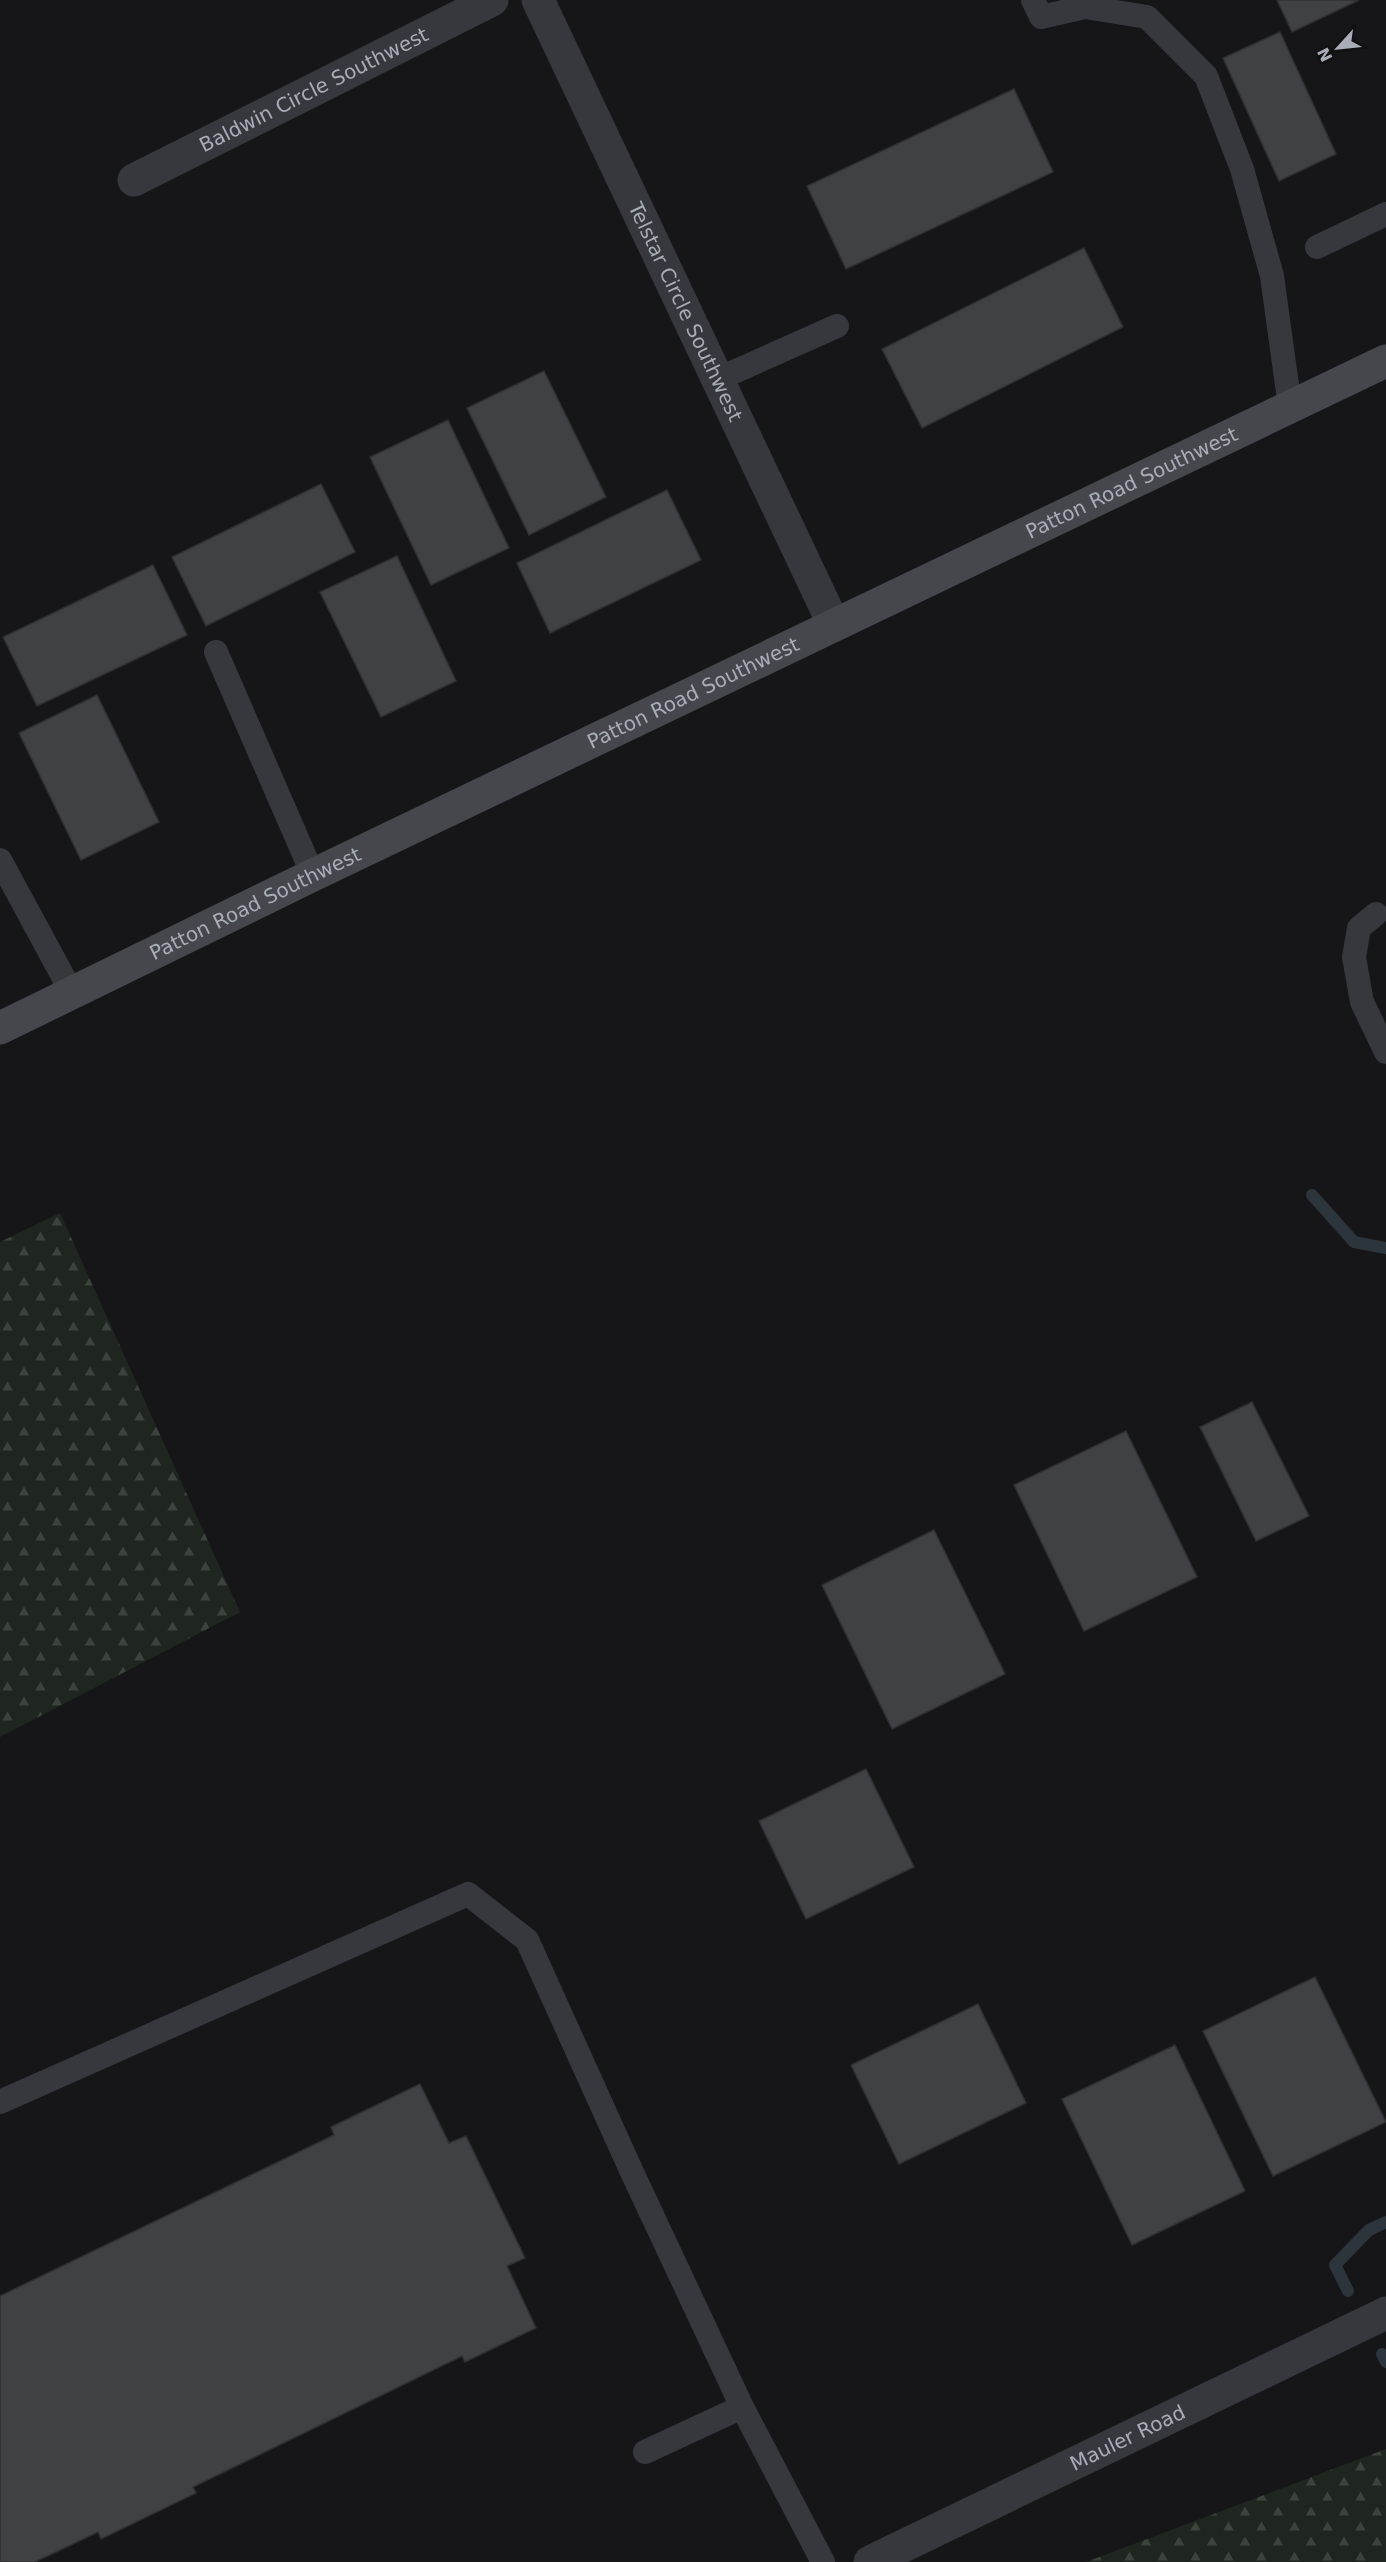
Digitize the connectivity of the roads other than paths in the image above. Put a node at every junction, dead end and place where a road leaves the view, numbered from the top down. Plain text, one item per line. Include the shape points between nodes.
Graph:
1 (492, 0) edge
2 (538, 0) edge
3 (1033, 0) edge
4 (134, 180) dead end
5 (1386, 214) edge
6 (1317, 247) dead end
7 (837, 326) dead end
8 (1386, 361) edge
9 (718, 379) junction
10 (1290, 407) junction
11 (834, 625) junction
12 (216, 652) dead end
13 (0, 860) edge
14 (313, 875) junction
15 (1376, 914) dead end
16 (72, 993) junction
17 (0, 1028) edge
18 (1384, 1041) edge
19 (0, 2102) edge
20 (1386, 2313) edge
21 (742, 2407) junction
22 (645, 2452) dead end
23 (823, 2562) edge
24 (870, 2562) edge

1 - 4 street, Baldwin Circle Southwest
2 - 9 street, Telstar Circle Southwest
3 - 10 lane via 1041,17 1085,7 1147,17 1206,76 1242,169 1272,276
5 - 6 lane
7 - 9 lane
8 - 10 main road, Patton Road Southwest
9 - 11 street, Telstar Circle Southwest
10 - 11 main road, Patton Road Southwest
11 - 14 main road, Patton Road Southwest
12 - 14 lane
13 - 16 lane
14 - 16 main road, Patton Road Southwest
15 - 18 lane via 1359,928 1354,957 1362,1002
16 - 17 main road, Patton Road Southwest
19 - 21 lane via 468,1894 527,1940
20 - 24 street, Mauler Road
21 - 22 lane
21 - 23 lane

